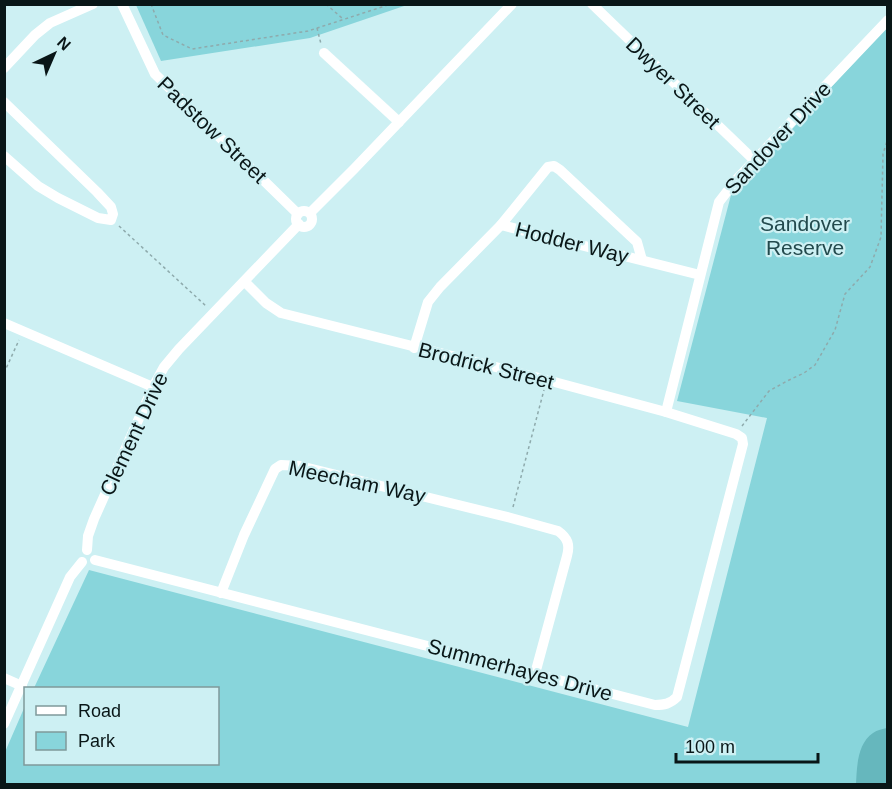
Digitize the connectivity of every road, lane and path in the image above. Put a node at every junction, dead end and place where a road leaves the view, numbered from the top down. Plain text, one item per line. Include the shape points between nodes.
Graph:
1 (93, 4) edge
2 (122, 4) edge
3 (151, 4) edge
4 (326, 4) edge
5 (391, 4) edge
6 (512, 4) edge
7 (592, 4) edge
8 (344, 20) junction
9 (888, 20) edge
10 (317, 28) junction
11 (324, 53) joint
12 (4, 68) edge
13 (4, 102) edge
14 (399, 122) junction
15 (888, 138) edge
16 (4, 156) edge
17 (754, 161) junction
18 (302, 217) junction
19 (111, 220) junction
20 (501, 225) junction
21 (642, 260) junction
22 (700, 274) junction
23 (245, 282) junction
24 (214, 314) junction
25 (4, 323) edge
26 (23, 331) junction
27 (414, 348) junction
28 (4, 373) edge
29 (547, 380) junction
30 (153, 387) junction
31 (666, 412) junction
32 (736, 434) junction
33 (511, 518) junction
34 (87, 550) junction
35 (95, 560) junction
36 (82, 562) junction
37 (221, 593) junction
38 (535, 674) junction
39 (4, 678) edge
40 (22, 686) junction
41 (4, 724) edge

1 - 12 street via 50,23
2 - 18 street, Padstow Street via 155,74
3 - 10 path via 163,35 192,49
4 - 8 path
5 - 8 path
6 - 14 street, Clement Drive
7 - 17 street, Dwyer Street
8 - 10 path
9 - 17 street, Sandover Drive
10 - 11 path
11 - 14 street
13 - 19 street via 111,207
14 - 18 street, Clement Drive
15 - 32 path via 883,154 881,237 870,267 845,294 835,330 815,365 770,392
16 - 19 street via 48,192 98,218
17 - 22 street, Sandover Drive via 719,202
18 - 23 street, Clement Drive
19 - 24 path
20 - 21 street, Hodder Way
20 - 21 street, Hodder Way via 548,167 554,166 637,242
20 - 27 street, Hodder Way via 428,303
21 - 22 street, Hodder Way
22 - 31 street, Sandover Drive
23 - 24 street, Clement Drive
23 - 27 street, Brodrick Street via 281,313
24 - 30 street, Clement Drive via 164,367
25 - 26 street
26 - 28 path
26 - 30 street
27 - 29 street, Brodrick Street
29 - 31 street, Brodrick Street
29 - 33 path
30 - 34 street, Clement Drive via 94,519
31 - 32 street, Brodrick Street
32 - 38 street, Summerhayes Drive via 743,444 673,702 655,705
33 - 37 street, Meecham Way via 300,466 281,465 275,469 261,498
33 - 38 street, Meecham Way via 573,539
34 - 35 street via 94,552
34 - 36 street via 81,554
35 - 36 street
35 - 37 street, Summerhayes Drive
36 - 40 street via 70,577
37 - 38 street, Summerhayes Drive
39 - 40 street
40 - 41 street

